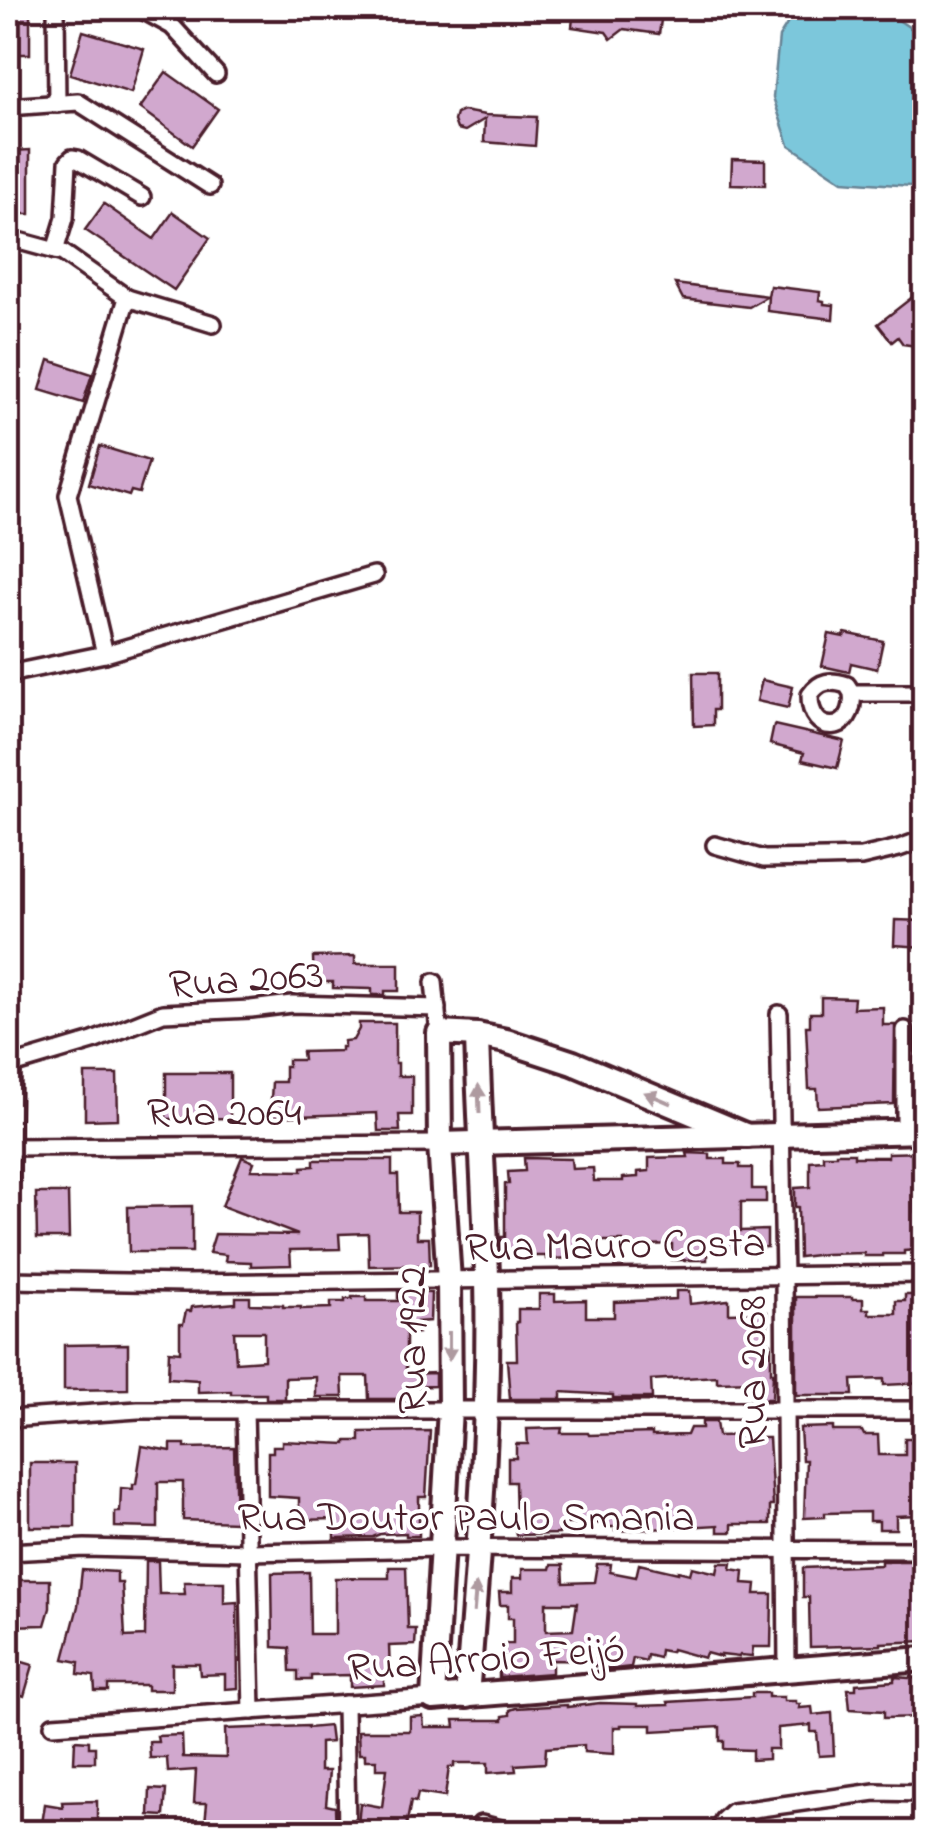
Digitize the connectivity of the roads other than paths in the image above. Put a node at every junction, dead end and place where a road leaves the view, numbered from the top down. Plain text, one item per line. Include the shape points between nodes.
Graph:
1 (56, 8) edge
2 (139, 8) edge
3 (216, 74) dead end
4 (57, 104) junction
5 (8, 108) edge
6 (210, 186) dead end
7 (142, 196) dead end
8 (8, 238) edge
9 (55, 251) junction
10 (128, 298) junction
11 (213, 324) dead end
12 (374, 575) dead end
13 (105, 654) junction
14 (8, 674) edge
15 (852, 693) dead end
16 (924, 693) edge
17 (924, 839) edge
18 (716, 845) dead end
19 (434, 982) dead end
20 (437, 1008) junction
21 (779, 1014) dead end
22 (904, 1030) dead end
23 (439, 1033) junction
24 (477, 1035) junction
25 (10, 1065) edge
26 (915, 1131) edge
27 (782, 1134) junction
28 (748, 1136) junction
29 (480, 1143) junction
30 (440, 1144) junction
31 (9, 1147) edge
32 (924, 1274) edge
33 (784, 1276) junction
34 (487, 1280) junction
35 (8, 1281) edge
36 (450, 1281) junction
37 (450, 1409) junction
38 (245, 1410) junction
39 (784, 1410) junction
40 (924, 1410) edge
41 (485, 1411) junction
42 (8, 1419) edge
43 (441, 1548) junction
44 (479, 1548) junction
45 (787, 1549) junction
46 (924, 1550) edge
47 (8, 1552) edge
48 (248, 1552) junction
49 (924, 1660) edge
50 (787, 1669) junction
51 (467, 1696) junction
52 (434, 1698) junction
53 (345, 1704) junction
54 (252, 1711) junction
55 (53, 1726) dead end
56 (924, 1793) edge
57 (481, 1824) dead end
58 (347, 1832) edge
59 (514, 1832) edge
60 (720, 1832) edge

1 - 4 street
2 - 3 street via 172,26
4 - 5 street
4 - 6 street via 78,102
7 - 9 street via 72,158
8 - 9 street
9 - 10 street
10 - 11 street
10 - 13 street via 68,495
12 - 13 street
13 - 14 street
15 - 16 street
17 - 18 street via 843,857 764,859
19 - 20 street, Rua 1922
20 - 23 street, Rua 1922
20 - 25 street, Rua 2063 via 292,1004 163,1013
21 - 27 street, Rua 2068
22 - 26 street
23 - 24 street
23 - 30 street, Rua 1922
28 -> 24 street via 572,1062
29 -> 24 street, Rua 1922
25 - 31 street
26 - 27 street
27 - 28 street
27 - 33 street, Rua 2068
28 - 29 street
29 - 30 street
29 - 34 street, Rua 1922
30 - 31 street, Rua 2064
30 - 36 street, Rua 1922
31 - 35 street
32 - 33 street, Rua Mauro Costa
33 - 34 street, Rua Mauro Costa
33 - 39 street, Rua 2068
34 - 36 street, Rua Mauro Costa
34 - 41 street, Rua 1922
35 - 36 street, Rua Mauro Costa
36 -> 37 street, Rua 1922
37 - 38 street
37 - 41 street
37 - 43 street, Rua 1922
38 - 42 street
38 - 48 street
39 - 40 street
39 - 41 street
39 - 45 street, Rua 2068
41 - 44 street, Rua 1922
43 - 44 street, Rua Doutor Paulo Smania
43 - 48 street, Rua Doutor Paulo Smania
43 - 52 street, Rua 1922
44 - 45 street, Rua Doutor Paulo Smania
51 -> 44 street, Rua 1922
45 - 46 street, Rua Doutor Paulo Smania
45 - 50 street, Rua 2068
47 - 48 street, Rua Doutor Paulo Smania
48 - 54 street
49 - 50 street, Rua Arroio Feijó
50 - 51 street, Rua Arroio Feijó
51 - 52 street, Rua Arroio Feijó
52 - 53 street, Rua Arroio Feijó
53 - 54 street, Rua Arroio Feijó
53 - 58 street
54 - 55 street, Rua Arroio Feijó
56 - 60 street via 876,1792 732,1812
57 - 59 street

